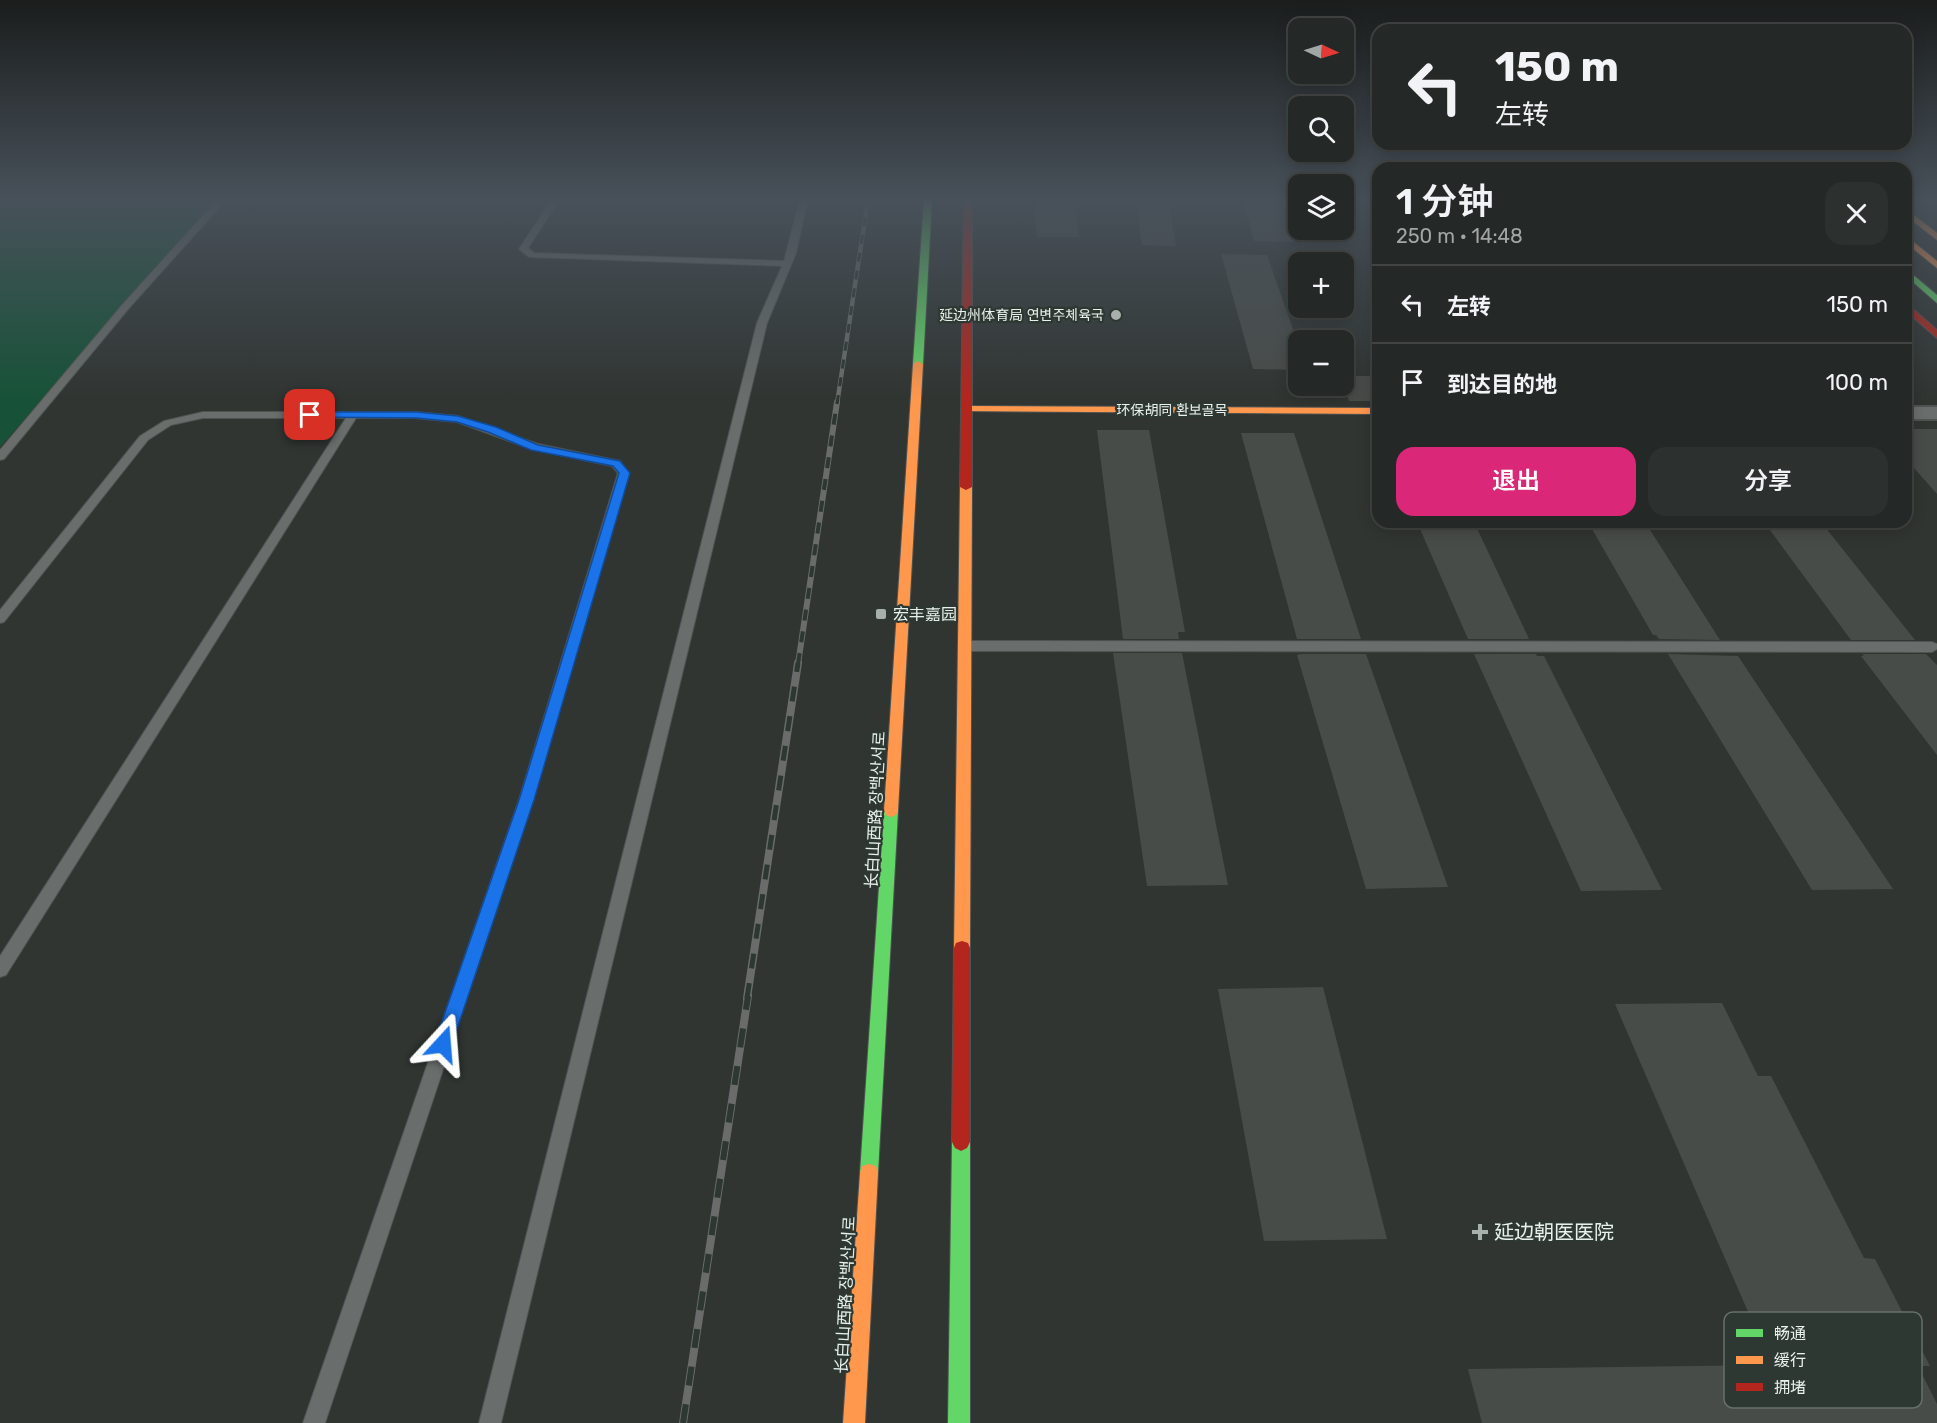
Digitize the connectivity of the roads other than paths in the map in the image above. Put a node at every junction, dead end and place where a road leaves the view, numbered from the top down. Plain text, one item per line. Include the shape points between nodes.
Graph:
1 (163, 265) edge
2 (787, 265) edge
3 (924, 265) edge
4 (967, 265) edge
5 (1912, 277) edge
6 (1937, 300) edge
7 (1912, 312) edge
8 (1937, 335) edge
9 (966, 409) junction
10 (1372, 411) edge
11 (1912, 413) edge
12 (1937, 413) edge
13 (353, 415) junction
14 (0, 457) edge
15 (0, 619) edge
16 (964, 646) junction
17 (1932, 647) dead end
18 (0, 970) edge
19 (314, 1423) edge
20 (490, 1423) edge
21 (854, 1423) edge
22 (959, 1423) edge

1 - 14 lane
2 - 20 lane via 762,323
3 - 21 main road, 长白山西路 장백산서로
4 - 9 main road
5 - 6 main road
7 - 8 main road
9 - 10 main road, 环保胡同 환보골목
9 - 16 main road
11 - 12 street
13 - 15 lane via 204,415 168,423 144,438
13 - 18 lane
13 - 19 lane via 458,419 535,447 616,463 624,473 526,800
16 - 17 lane
16 - 22 main road

